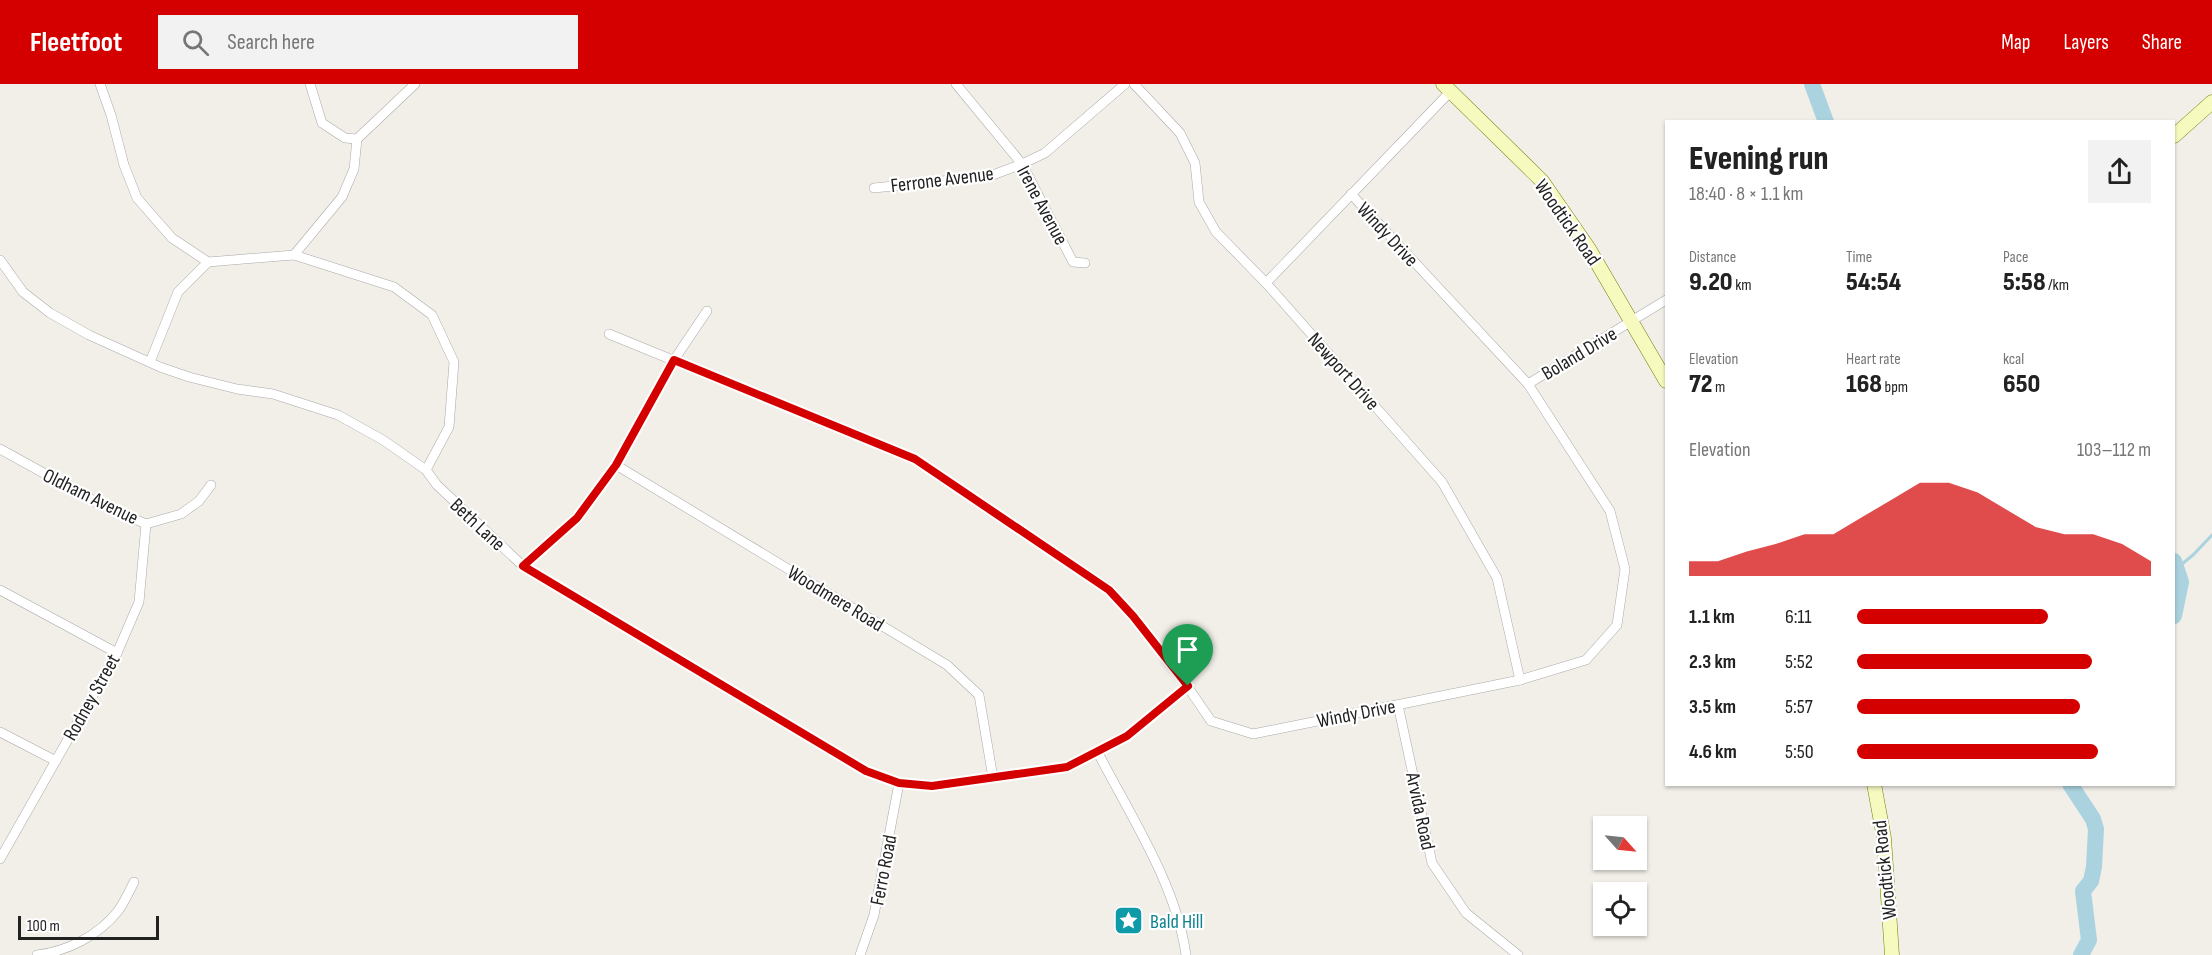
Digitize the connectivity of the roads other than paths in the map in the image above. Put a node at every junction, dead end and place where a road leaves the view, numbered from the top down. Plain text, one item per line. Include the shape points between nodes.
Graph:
1 (100, 84) edge
2 (310, 84) edge
3 (415, 84) edge
4 (956, 84) edge
5 (1125, 84) edge
6 (1134, 84) edge
7 (1447, 88) edge
8 (2212, 102) edge
9 (2175, 135) edge
10 (357, 139) junction
11 (1022, 164) junction
12 (874, 188) dead end
13 (1351, 194) junction
14 (294, 255) junction
15 (0, 260) edge
16 (208, 262) junction
17 (1085, 263) dead end
18 (1266, 283) junction
19 (1665, 301) edge
20 (707, 311) dead end
21 (1631, 322) junction
22 (609, 334) dead end
23 (674, 360) junction
24 (150, 362) junction
25 (1665, 379) edge
26 (1528, 384) junction
27 (0, 449) edge
28 (616, 465) junction
29 (426, 470) junction
30 (211, 485) dead end
31 (146, 524) junction
32 (523, 566) junction
33 (0, 590) edge
34 (117, 653) junction
35 (1520, 680) junction
36 (1188, 686) junction
37 (1398, 705) junction
38 (0, 732) edge
39 (1097, 752) junction
40 (56, 761) junction
41 (993, 778) junction
42 (899, 783) junction
43 (1874, 786) edge
44 (0, 859) edge
45 (134, 882) dead end
46 (37, 955) edge
47 (860, 955) edge
48 (1186, 955) edge
49 (1518, 955) edge
50 (1892, 955) edge

1 - 16 street via 136,198 172,238
2 - 10 street via 322,123 345,138
3 - 10 street
4 - 11 street, Irene Avenue
5 - 11 street, Ferrone Avenue via 1045,153
6 - 18 street, Newport Drive via 1180,133 1195,163 1199,202 1216,232
7 - 13 street
7 - 21 main road, Woodtick Road via 1542,181 1589,249
8 - 9 main road
10 - 14 street via 354,169 342,196
11 - 12 street, Ferrone Avenue via 990,176
11 - 17 street, Irene Avenue via 1073,262
13 - 18 street
13 - 26 street, Windy Drive
14 - 16 street
14 - 29 street via 394,287 432,315 454,362 449,427
15 - 24 street, Beth Lane via 22,292 50,313
16 - 24 street via 178,292
18 - 35 street, Newport Drive via 1442,482 1497,578
19 - 21 street, Boland Drive
20 - 23 street
21 - 25 main road, Woodtick Road
21 - 26 street, Boland Drive
22 - 23 street, Windy Drive
23 - 28 street
23 - 36 street, Windy Drive via 915,459 1109,590
24 - 29 street, Beth Lane via 189,377 273,394 338,416 383,440
26 - 35 street, Windy Drive via 1610,511 1625,568 1617,625 1586,660
27 - 31 street, Oldham Avenue via 96,502
28 - 32 street via 577,518
28 - 41 street, Woodmere Road via 947,665 979,695
29 - 32 street, Beth Lane
30 - 31 street, Oldham Avenue via 200,501 181,514
31 - 34 street, Rodney Street via 140,602
32 - 42 street, Beth Lane via 866,771
33 - 34 street
34 - 40 street, Rodney Street
35 - 37 street, Windy Drive
36 - 37 street, Windy Drive via 1211,721 1253,734
36 - 39 street, Beth Lane via 1127,736
37 - 49 street, Arvida Road via 1432,863 1466,913
38 - 40 street
39 - 41 street, Beth Lane via 1067,767
39 - 48 street via 1162,876 1183,932
40 - 44 street, Rodney Street
41 - 42 street, Beth Lane via 932,786
42 - 47 street, Ferro Road via 874,915
43 - 50 main road, Woodtick Road via 1884,838
45 - 46 street via 118,911 92,936 53,953

